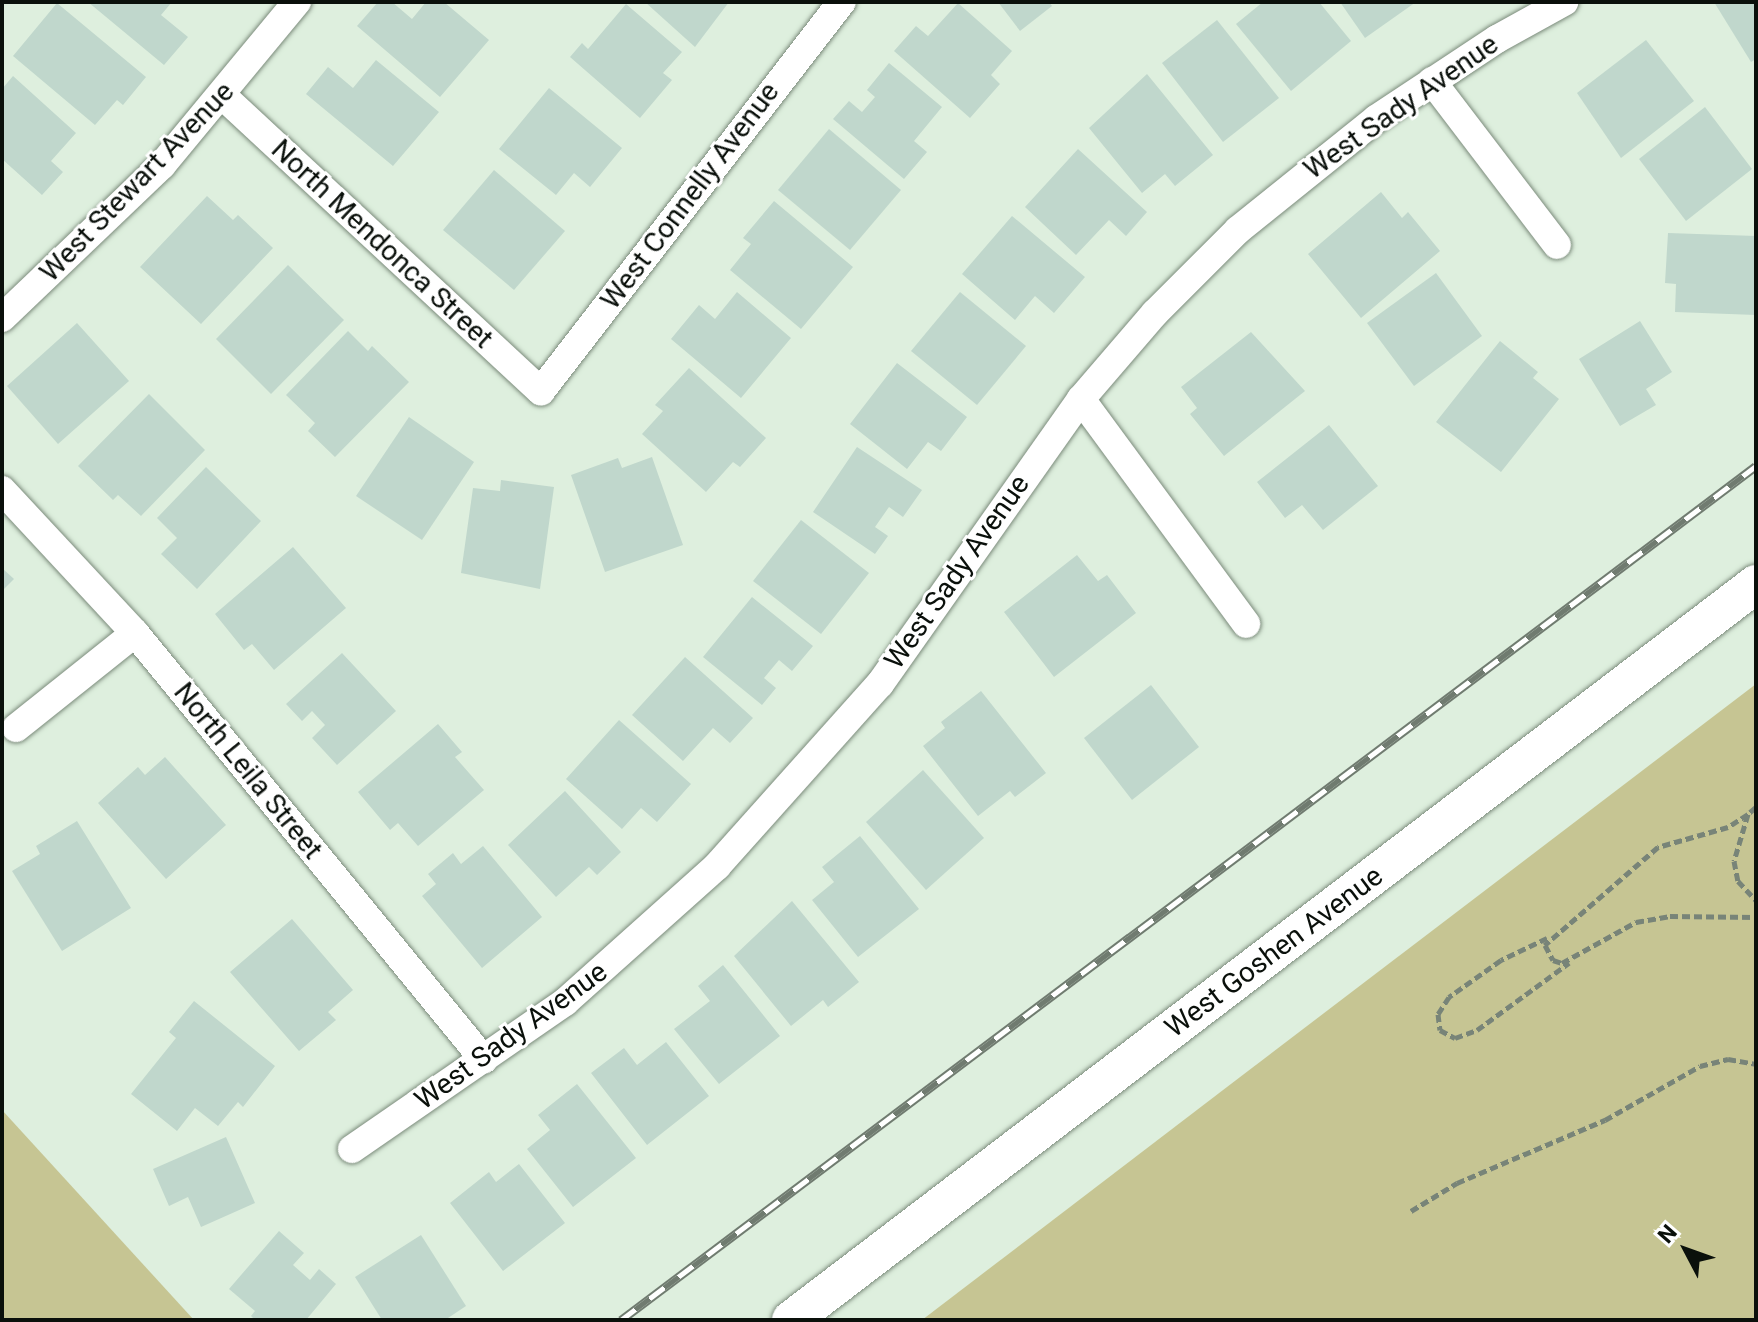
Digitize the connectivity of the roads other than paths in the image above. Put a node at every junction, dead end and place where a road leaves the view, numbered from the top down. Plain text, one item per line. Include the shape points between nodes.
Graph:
1 (297, 2) edge
2 (842, 2) edge
3 (1564, 2) edge
4 (1432, 81) junction
5 (223, 96) junction
6 (1557, 245) dead end
7 (2, 318) edge
8 (541, 391) joint
9 (1081, 399) junction
10 (2, 490) edge
11 (1756, 584) edge
12 (1246, 624) dead end
13 (135, 633) junction
14 (16, 728) dead end
15 (484, 1060) junction
16 (352, 1149) dead end
17 (791, 1320) edge

1 - 5 street, West Stewart Avenue
2 - 8 street, West Connelly Avenue
3 - 4 street, West Sady Avenue
4 - 6 street
4 - 9 street, West Sady Avenue via 1310,169 1238,230 1155,313
5 - 7 street, West Stewart Avenue via 162,165
5 - 8 street, North Mendonca Street
9 - 12 street
9 - 15 street, West Sady Avenue via 880,684 804,774 642,937
10 - 13 street, North Leila Street
11 - 17 main road, West Goshen Avenue
13 - 14 street
13 - 15 street, North Leila Street
15 - 16 street, West Sady Avenue

